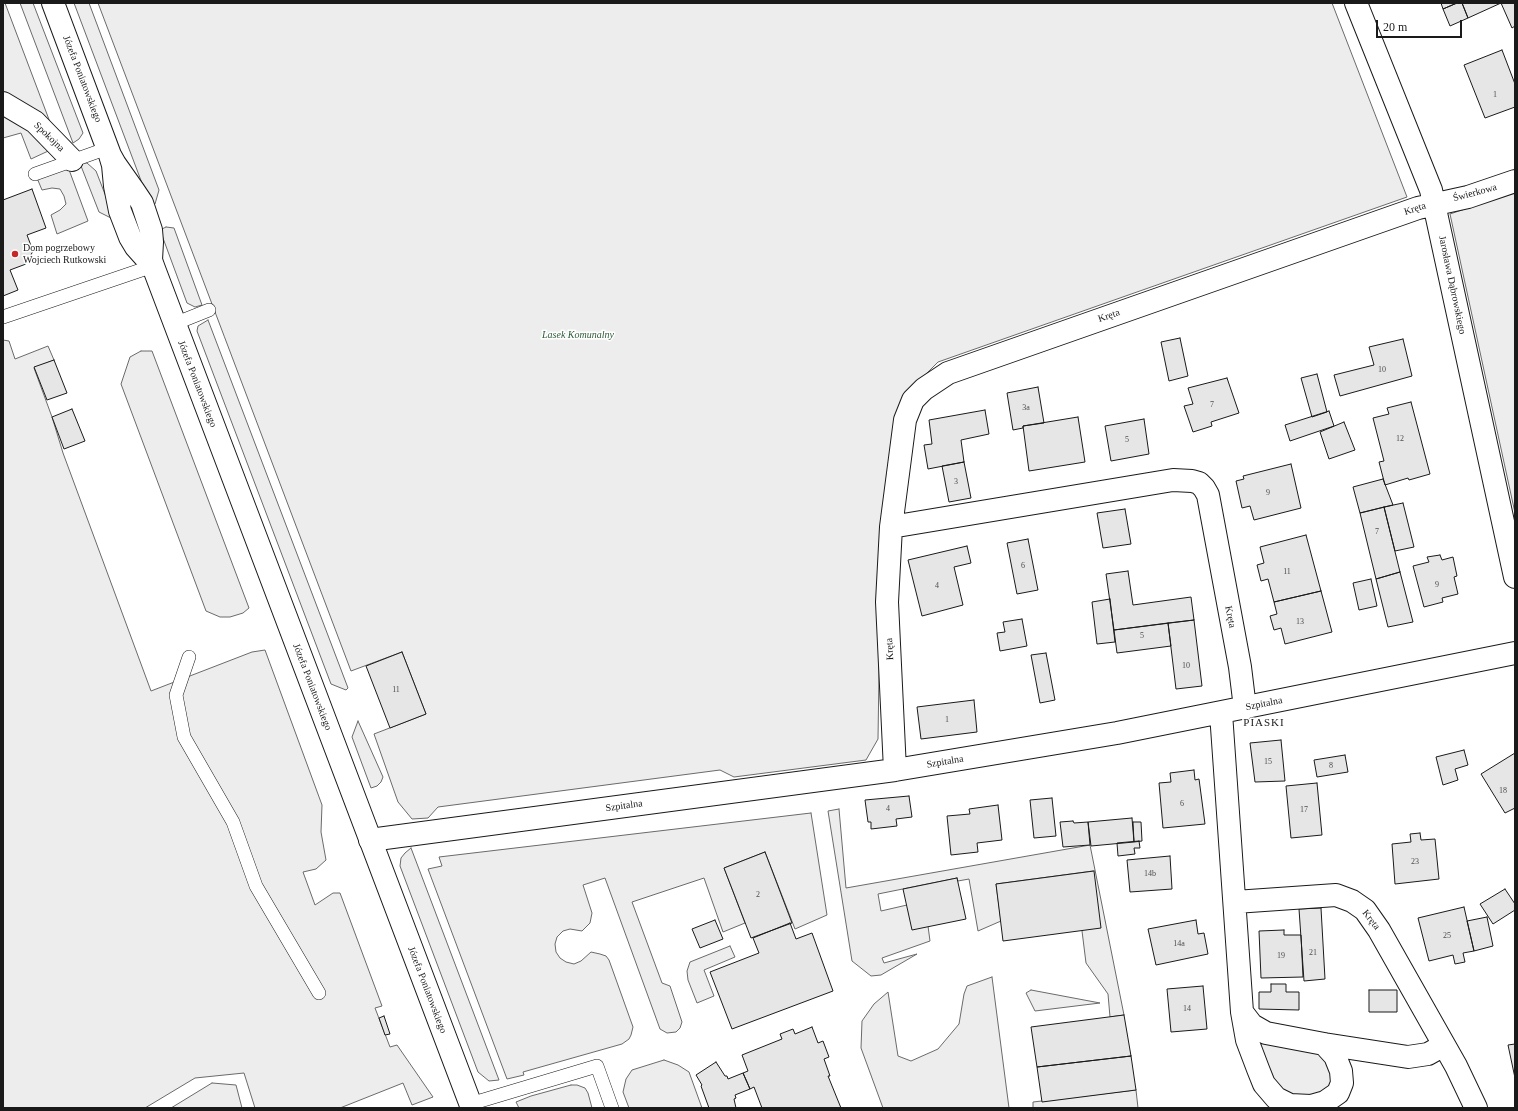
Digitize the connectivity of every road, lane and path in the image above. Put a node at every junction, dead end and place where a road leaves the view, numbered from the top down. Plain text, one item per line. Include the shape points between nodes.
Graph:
1 (53, 3) edge
2 (1356, 3) edge
3 (3, 103) edge
4 (109, 151) junction
5 (72, 160) junction
6 (34, 174) dead end
7 (1515, 182) edge
8 (1435, 203) junction
9 (153, 266) junction
10 (209, 310) dead end
11 (3, 317) edge
12 (174, 324) junction
13 (891, 527) junction
14 (1515, 577) edge
15 (1515, 653) edge
16 (189, 657) dead end
17 (1245, 708) junction
18 (1222, 713) junction
19 (895, 770) junction
20 (370, 840) junction
21 (1235, 902) junction
22 (320, 994) dead end
23 (1242, 1012) junction
24 (1324, 1044) junction
25 (1444, 1046) junction
26 (471, 1106) edge
27 (612, 1108) edge
28 (1476, 1108) edge

1 - 4 street, Józefa Poniatowskiego
2 - 8 street, Jarosława Dąbrowskiego
3 - 5 street, Spokojna via 34,122
4 - 5 lane
4 - 9 street, Józefa Poniatowskiego via 120,211 130,237
5 - 6 lane
7 - 8 street, Świerkowa
8 - 13 street, Kręta via 948,373 913,400 905,420
8 - 14 street, Jarosława Dąbrowskiego
9 - 11 lane
9 - 12 street, Józefa Poniatowskiego
10 - 12 lane
12 - 20 street, Józefa Poniatowskiego
13 - 17 street, Kręta via 1173,480 1199,483 1208,495 1240,667
13 - 19 street, Kręta via 888,602
15 - 17 street, Szpitalna
16 - 22 lane via 176,695 184,737 233,822 256,886
17 - 18 street, Szpitalna
18 - 19 street, Szpitalna
18 - 21 street
19 - 20 street, Szpitalna
20 - 26 street, Józefa Poniatowskiego
21 - 23 street
21 - 25 street, Kręta via 1336,895 1352,901 1365,910 1379,930
23 - 24 street via 1252,1025 1266,1033
23 - 24 street via 1247,1040 1264,1084 1276,1098 1290,1105 1311,1106 1325,1102 1338,1093 1342,1083 1341,1071 1335,1056
24 - 25 street via 1408,1057 1428,1054
25 - 28 street, Kręta
26 - 27 lane via 597,1066

